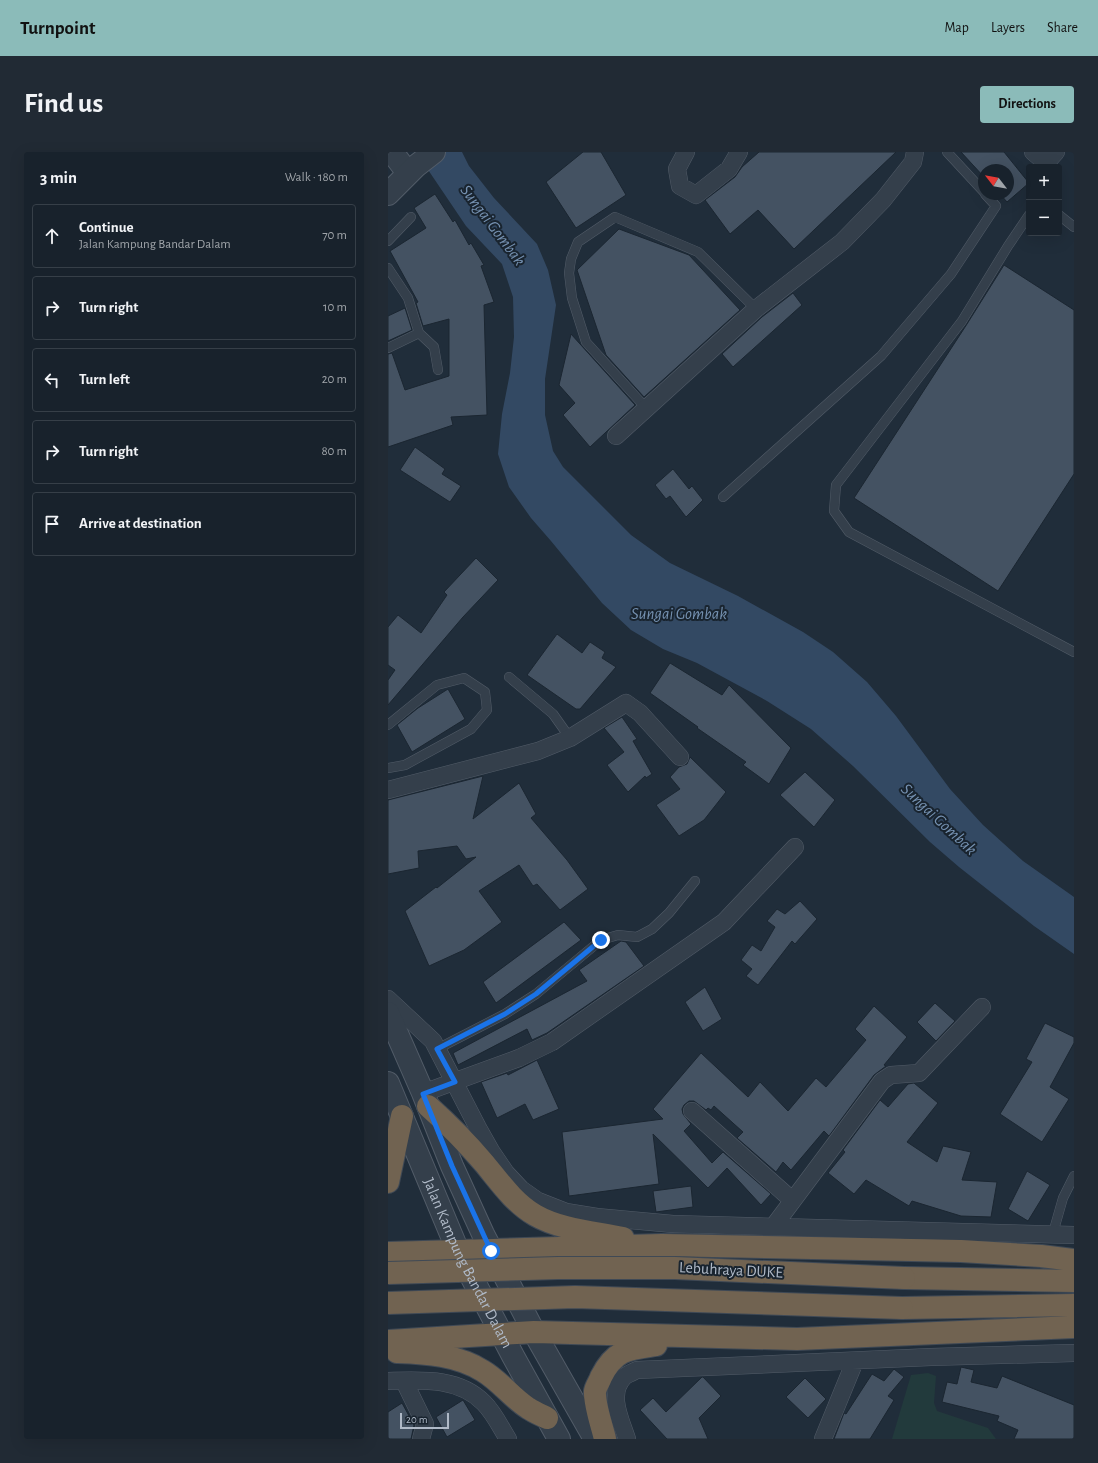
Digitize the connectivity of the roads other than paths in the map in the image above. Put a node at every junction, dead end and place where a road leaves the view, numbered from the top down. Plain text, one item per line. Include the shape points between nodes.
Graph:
1 (392, 152) edge
2 (434, 152) edge
3 (686, 152) edge
4 (739, 152) edge
5 (915, 152) edge
6 (947, 152) edge
7 (1033, 152) edge
8 (1051, 157) edge
9 (412, 170) junction
10 (978, 185) edge
11 (388, 194) edge
12 (991, 200) edge
13 (412, 217) dead end
14 (1062, 217) edge
15 (1026, 219) edge
16 (1074, 227) edge
17 (388, 241) edge
18 (388, 268) edge
19 (756, 309) junction
20 (419, 333) junction
21 (388, 348) edge
22 (438, 370) dead end
23 (646, 408) junction
24 (616, 436) dead end
25 (723, 497) dead end
26 (1074, 652) edge
27 (509, 677) dead end
28 (388, 725) edge
29 (570, 738) junction
30 (680, 757) dead end
31 (388, 768) edge
32 (388, 790) edge
33 (795, 846) dead end
34 (695, 881) dead end
35 (388, 999) edge
36 (982, 1006) dead end
37 (390, 1020) edge
38 (437, 1049) junction
39 (455, 1082) junction
40 (388, 1083) edge
41 (426, 1100) junction
42 (692, 1111) dead end
43 (402, 1116) junction
44 (1074, 1176) edge
45 (388, 1182) edge
46 (792, 1200) junction
47 (772, 1227) junction
48 (1053, 1233) junction
49 (1074, 1235) edge
50 (662, 1245) junction
51 (491, 1251) junction
52 (458, 1252) junction
53 (388, 1253) edge
54 (1074, 1260) edge
55 (388, 1273) edge
56 (1074, 1281) edge
57 (388, 1303) edge
58 (1074, 1306) edge
59 (1074, 1327) edge
60 (534, 1332) junction
61 (502, 1335) junction
62 (688, 1336) junction
63 (388, 1341) edge
64 (388, 1352) edge
65 (1074, 1353) edge
66 (855, 1361) junction
67 (396, 1381) edge
68 (547, 1418) junction
69 (421, 1439) edge
70 (508, 1439) edge
71 (559, 1439) edge
72 (594, 1439) edge
73 (606, 1439) edge
74 (627, 1439) edge
75 (823, 1439) edge

1 - 9 street
2 - 9 street
3 - 4 street via 677,169 680,186 696,195 730,170
5 - 19 street via 913,162 883,200 842,242
6 - 10 lane
7 - 8 street
9 - 11 street
12 - 25 lane via 996,206 951,274 881,356
13 - 17 lane
14 - 16 lane
15 - 26 lane via 962,321 836,485 834,510 850,532
18 - 20 lane via 408,298
19 - 23 street
19 - 23 lane via 698,252 615,217 578,242 569,273 572,298 586,342
20 - 21 lane
20 - 22 lane via 434,347
23 - 24 street
27 - 29 lane via 553,714
28 - 31 lane via 437,686 464,678 485,692 487,710 471,729 404,765
29 - 30 street via 626,703 640,713
29 - 32 street via 538,751
33 - 39 street via 724,922 558,1038 519,1058
34 - 38 lane via 652,929 637,937 618,935 601,940 536,994 505,1014
35 - 38 street via 433,1041
36 - 46 street via 919,1074 891,1075 882,1081
37 - 41 street, Jalan Kampung Bandar Dalam
38 - 39 street
39 - 41 street
39 - 47 street via 478,1128 506,1173 521,1189 538,1201 566,1212 596,1217 673,1224
40 - 43 street, Jalan Kampung Bandar Dalam
41 - 50 highway via 517,1201 534,1215 548,1222 572,1228
41 - 51 street, Jalan Kampung Bandar Dalam via 452,1166
42 - 46 street
43 - 45 highway
43 - 52 street, Jalan Kampung Bandar Dalam
44 - 48 lane via 1063,1198
46 - 47 street
47 - 48 street
48 - 49 street
50 - 51 highway
50 - 54 highway via 961,1251
51 - 52 highway
51 - 60 street, Jalan Kampung Bandar Dalam
52 - 53 highway
52 - 61 street, Jalan Kampung Bandar Dalam
55 - 56 highway, Lebuhraya DUKE, bridge via 558,1268 675,1268 904,1278
57 - 58 highway, Lebuhraya DUKE, bridge via 575,1298 902,1308
59 - 62 highway via 797,1339
60 - 61 highway
60 - 62 highway
60 - 72 street, Jalan Kampung Bandar Dalam
61 - 63 highway
61 - 68 street, Jalan Kampung Bandar Dalam
62 - 73 highway via 662,1344 628,1349 614,1357 595,1390 598,1413
64 - 68 highway via 418,1353 464,1361 484,1371 528,1408
65 - 66 street
66 - 74 street via 638,1370 625,1376 618,1384 616,1393 615,1403
66 - 75 street
67 - 69 street via 425,1424
67 - 70 street via 434,1381 452,1384 470,1392 484,1404
68 - 71 street, Jalan Kampung Bandar Dalam

